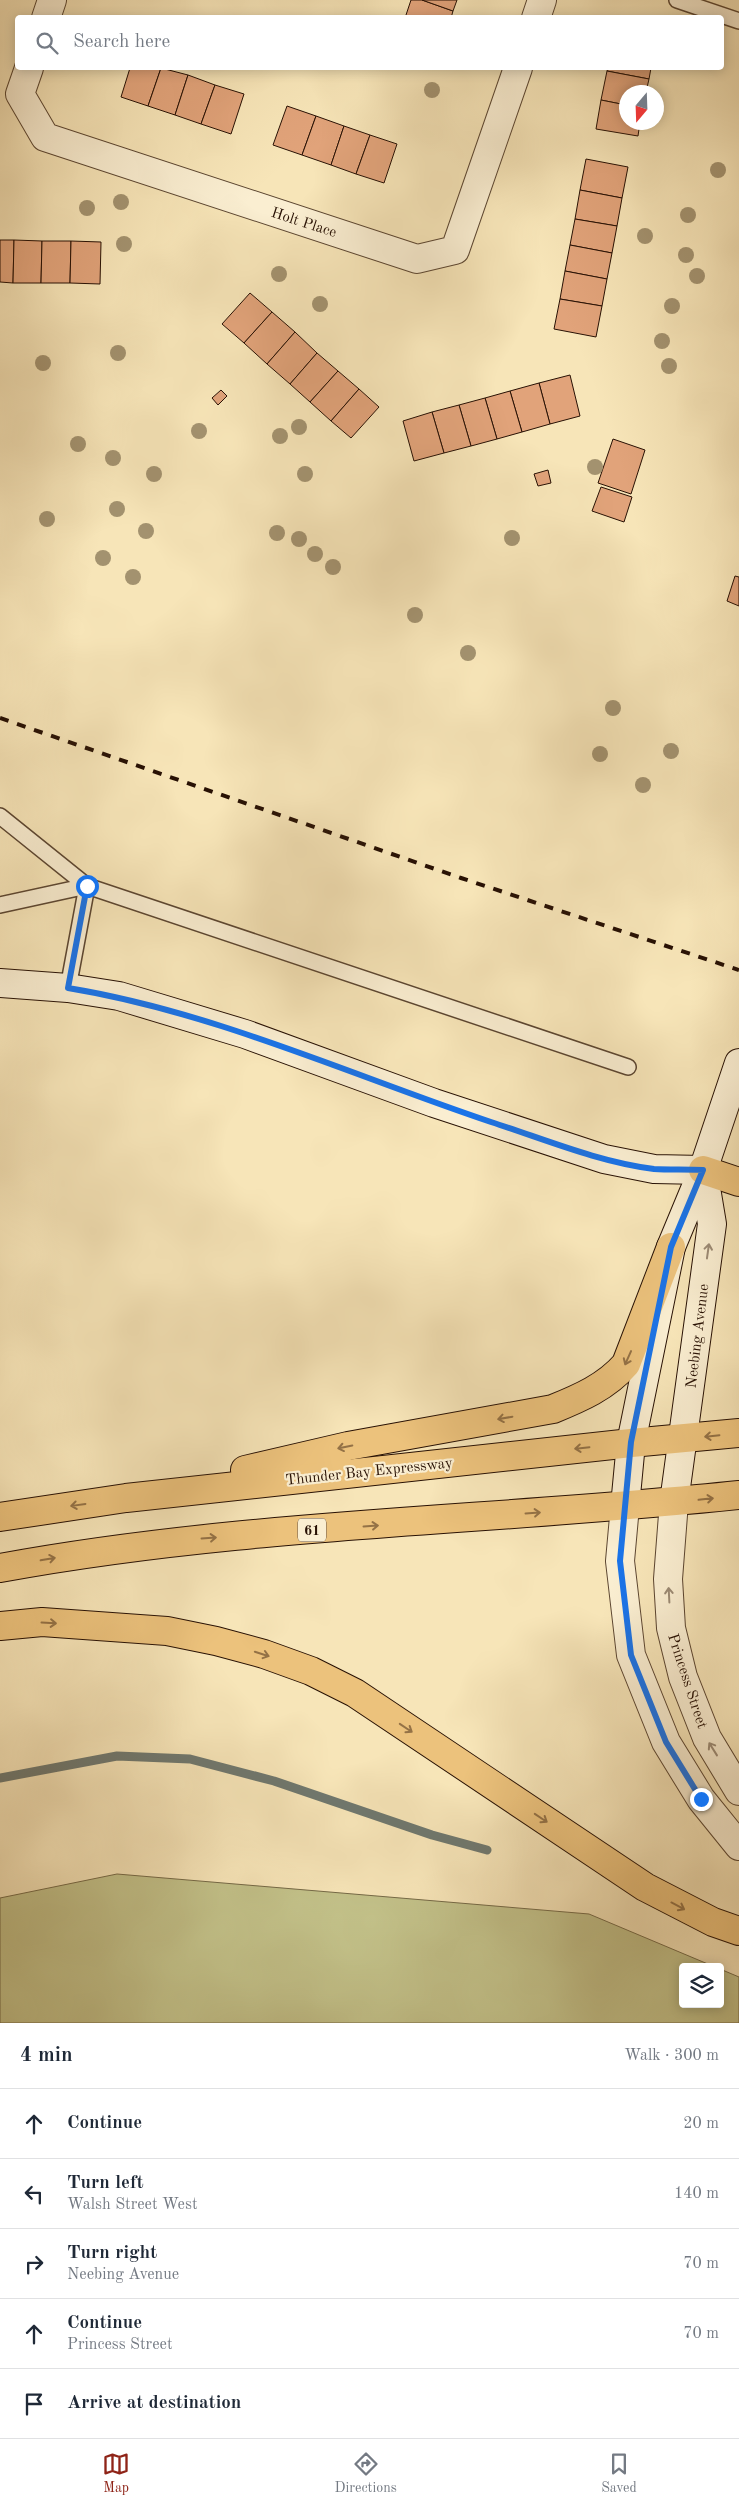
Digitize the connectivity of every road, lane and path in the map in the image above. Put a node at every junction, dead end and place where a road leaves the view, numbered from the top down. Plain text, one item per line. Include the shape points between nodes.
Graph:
1 (52, 0) edge
2 (542, 0) edge
3 (678, 0) edge
4 (47, 15) edge
5 (537, 15) edge
6 (722, 15) edge
7 (724, 16) edge
8 (739, 21) edge
9 (28, 70) edge
10 (517, 70) edge
11 (0, 816) edge
12 (87, 886) junction
13 (0, 905) edge
14 (0, 983) edge
15 (68, 988) junction
16 (739, 1063) edge
17 (628, 1067) dead end
18 (703, 1170) junction
19 (739, 1182) edge
20 (671, 1247) junction
21 (739, 1433) edge
22 (684, 1438) junction
23 (631, 1442) junction
24 (739, 1495) edge
25 (126, 1498) junction
26 (674, 1502) junction
27 (626, 1506) junction
28 (0, 1517) edge
29 (0, 1568) edge
30 (0, 1626) edge
31 (739, 1791) edge
32 (739, 1846) edge
33 (739, 1931) edge

1 - 4 street
2 - 5 street
3 - 6 lane
7 - 8 lane
9 - 10 street, Holt Place via 20,94 45,138 417,259 455,250
11 - 12 lane
12 - 13 lane
12 - 15 lane
12 - 17 lane
14 - 15 street
15 - 18 street via 119,996 186,1014 434,1103 604,1159 654,1169
16 - 18 street, Neebing Avenue
18 - 19 highway
18 - 20 street, Neebing Avenue
22 -> 18 street, Neebing Avenue via 712,1224
20 - 23 street, Neebing Avenue
20 -> 25 highway via 626,1364 615,1377 577,1400 553,1409 348,1446
21 -> 22 highway, Thunder Bay Expressway
22 - 23 highway, Thunder Bay Expressway
22 - 26 street, Neebing Avenue
23 -> 25 highway, Thunder Bay Expressway
23 - 27 street, Neebing Avenue
26 -> 24 highway, 61
25 -> 28 highway, Thunder Bay Expressway
26 - 27 highway, 61
31 -> 26 street, Princess Street via 707,1738 684,1677 671,1628 668,1579
29 -> 27 highway, 61 via 85,1552 199,1539
27 - 32 street via 620,1561 631,1655 666,1742 701,1799
30 -> 33 highway via 42,1622 167,1631 216,1641 311,1671 355,1693 645,1887 713,1922

